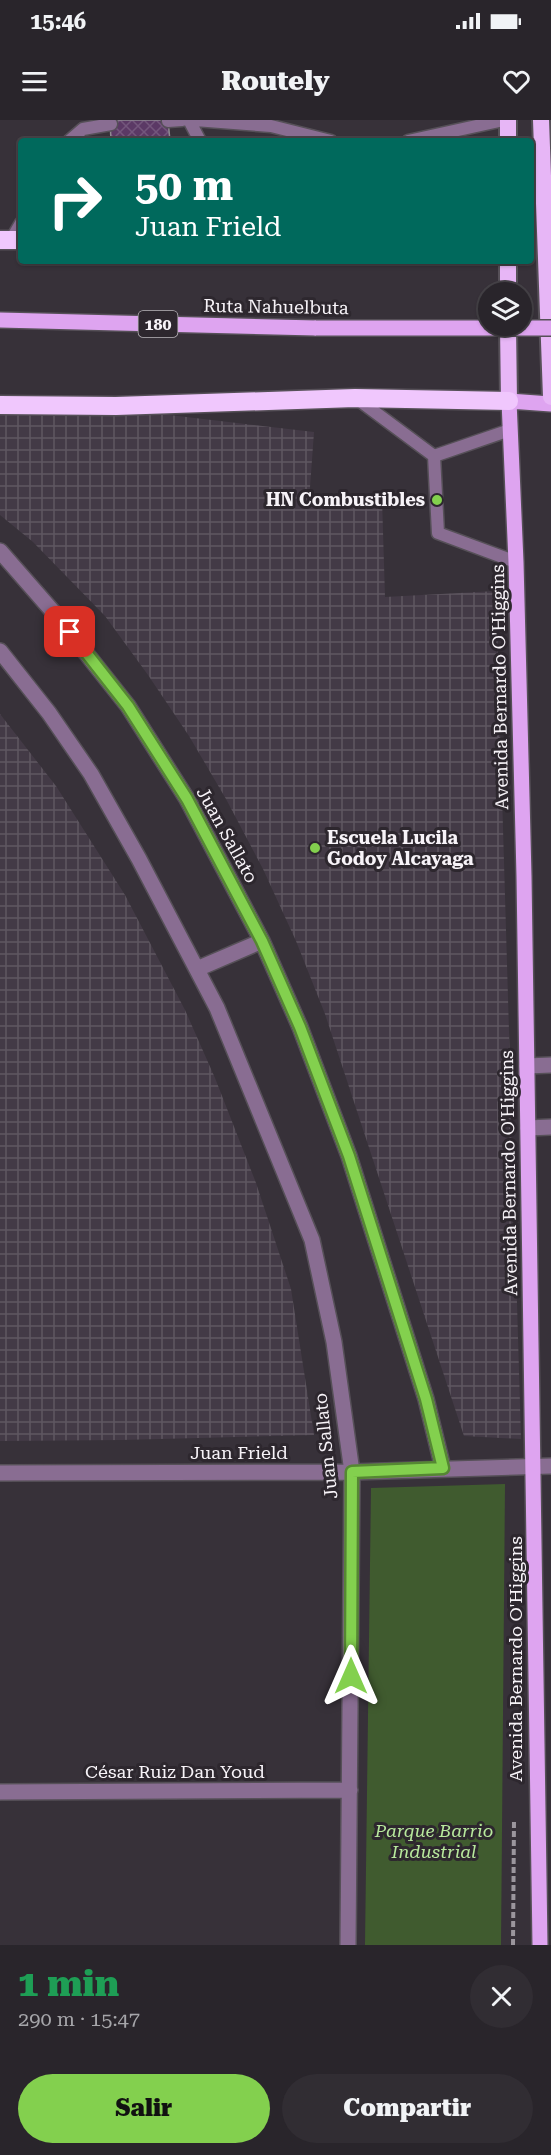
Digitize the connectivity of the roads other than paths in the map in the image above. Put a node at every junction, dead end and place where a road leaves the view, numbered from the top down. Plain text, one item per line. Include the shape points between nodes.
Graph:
1 (182, 120) edge
2 (189, 120) edge
3 (195, 120) edge
4 (506, 120) edge
5 (168, 121) edge
6 (111, 124) dead end
7 (541, 124) edge
8 (72, 138) edge
9 (198, 138) edge
10 (319, 138) edge
11 (422, 138) edge
12 (508, 138) edge
13 (551, 146) edge
14 (543, 238) edge
15 (508, 264) edge
16 (508, 282) edge
17 (0, 320) edge
18 (551, 328) edge
19 (508, 336) edge
20 (551, 397) edge
21 (355, 398) junction
22 (508, 400) junction
23 (551, 404) edge
24 (0, 405) edge
25 (510, 430) junction
26 (434, 456) junction
27 (0, 551) edge
28 (516, 562) junction
29 (0, 651) edge
30 (262, 941) junction
31 (197, 969) junction
32 (551, 1065) edge
33 (527, 1066) junction
34 (551, 1127) edge
35 (528, 1128) junction
36 (551, 1466) edge
37 (534, 1467) junction
38 (443, 1468) junction
39 (352, 1472) junction
40 (0, 1473) edge
41 (350, 1790) junction
42 (0, 1792) edge
43 (348, 1945) edge
44 (540, 1945) edge

1 - 5 lane
2 - 9 lane
3 - 10 lane via 271,126
4 - 11 lane
4 - 12 highway
6 - 8 lane via 83,129
7 - 13 highway
7 - 14 highway
14 - 20 highway
15 - 16 highway
17 - 18 main road, Ruta Nahuelbuta / 180, bridge via 316,328
19 - 22 highway
21 - 22 highway
21 - 24 highway via 116,406
21 - 26 lane
22 - 23 main road
22 - 25 main road, Avenida Bernardo O'Higgins
25 - 26 lane
25 - 28 main road, Avenida Bernardo O'Higgins
26 - 28 lane via 438,533
27 - 30 street, Juan Sallato via 128,706 187,799
28 - 33 main road, Avenida Bernardo O'Higgins
29 - 31 street, Juan Sallato via 91,774
30 - 31 street
30 - 38 street, Juan Sallato via 349,1156 426,1399
31 - 39 street, Juan Sallato via 222,1018 312,1240 334,1342
32 - 33 street
33 - 35 main road, Avenida Bernardo O'Higgins
34 - 35 street
35 - 37 main road, Avenida Bernardo O'Higgins
36 - 37 street, Juan Frield
37 - 38 street, Juan Frield
37 - 44 main road, Avenida Bernardo O'Higgins
38 - 39 street, Juan Frield
39 - 40 street, Juan Frield
39 - 41 street, Juan Sallato
41 - 42 street, César Ruiz Dan Youd
41 - 43 street, Juan Sallato

